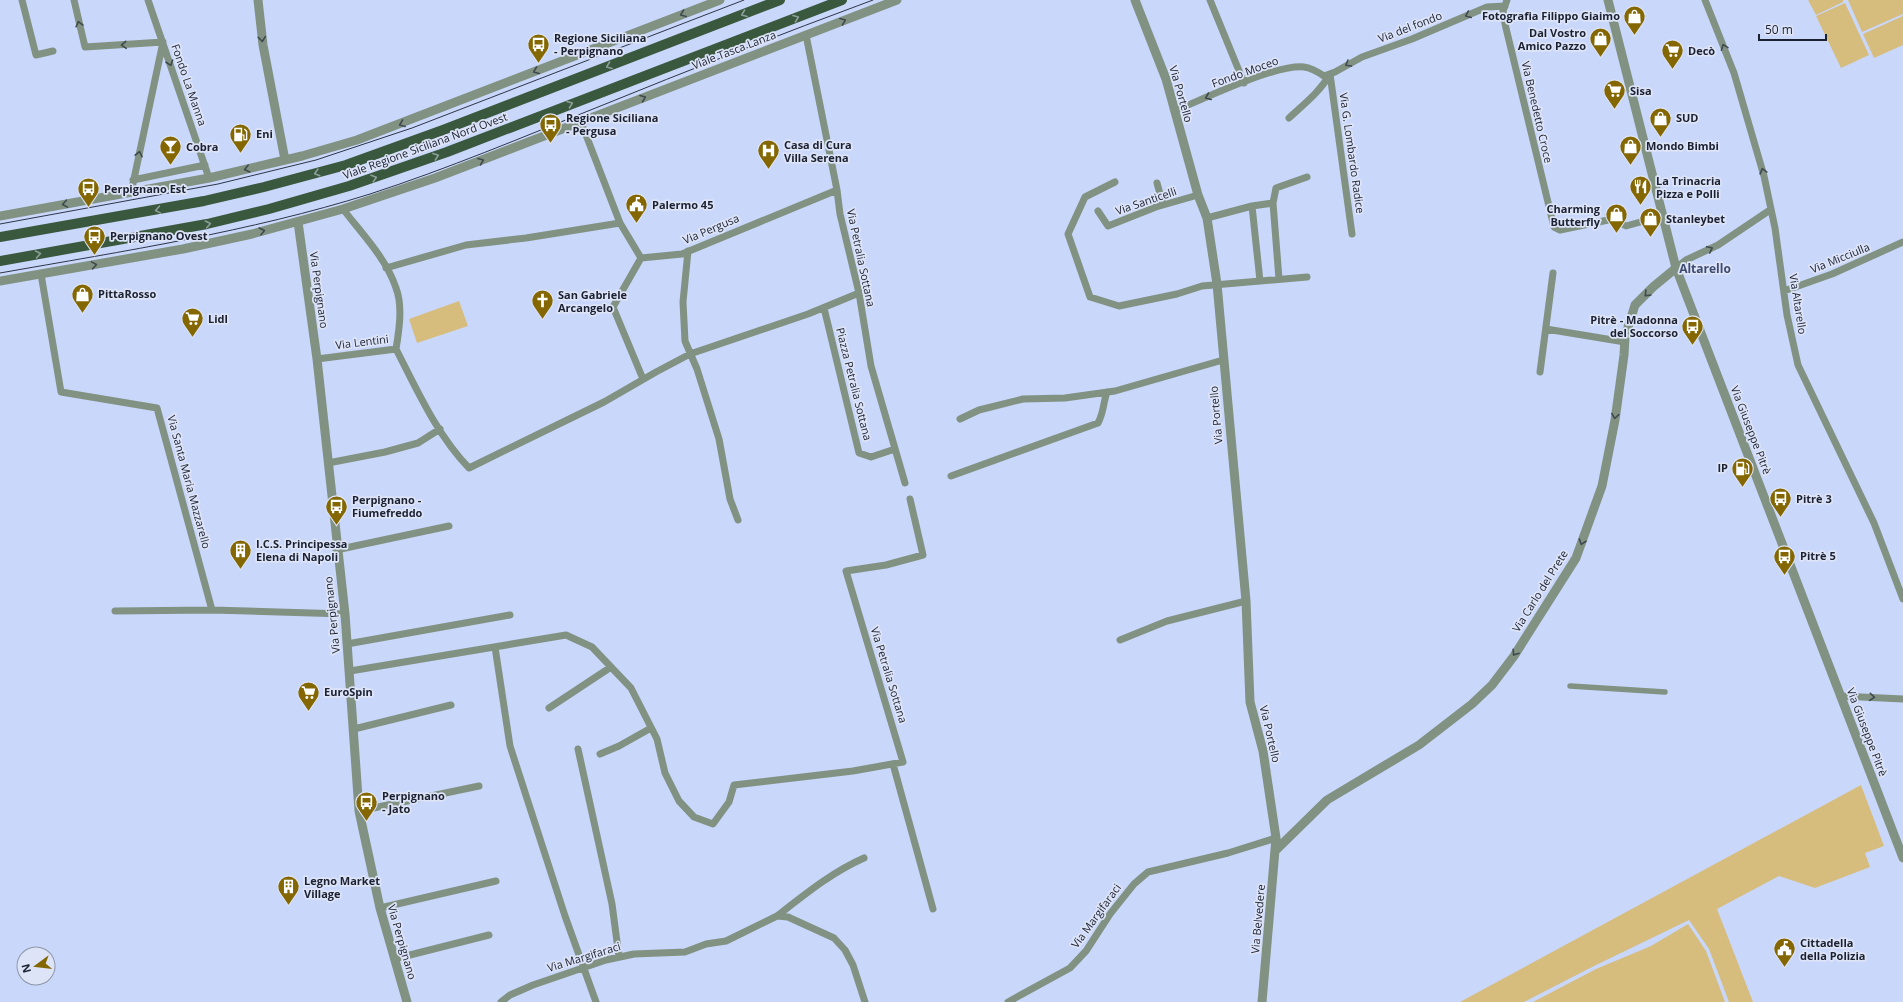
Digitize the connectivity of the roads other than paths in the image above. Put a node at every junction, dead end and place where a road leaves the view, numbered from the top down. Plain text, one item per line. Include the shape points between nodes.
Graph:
1 (22, 0) edge
2 (74, 0) edge
3 (148, 0) edge
4 (258, 0) edge
5 (720, 0) edge
6 (780, 0) edge
7 (842, 0) edge
8 (897, 0) edge
9 (1135, 0) edge
10 (1210, 0) edge
11 (1608, 0) edge
12 (1705, 0) edge
13 (1506, 3) edge
14 (806, 35) junction
15 (163, 42) junction
16 (53, 52) dead end
17 (1327, 75) junction
18 (1244, 83) junction
19 (1174, 111) junction
20 (1289, 118) dead end
21 (581, 122) junction
22 (285, 160) junction
23 (205, 166) junction
24 (1307, 177) dead end
25 (209, 178) junction
26 (133, 180) junction
27 (1115, 182) dead end
28 (1157, 183) dead end
29 (837, 190) junction
30 (131, 193) junction
31 (1194, 196) junction
32 (1273, 203) junction
33 (1163, 205) junction
34 (1252, 206) junction
35 (343, 209) junction
36 (1770, 210) junction
37 (1098, 211) dead end
38 (0, 216) edge
39 (1662, 216) junction
40 (1207, 218) junction
41 (298, 222) junction
42 (620, 223) junction
43 (1352, 234) dead end
44 (0, 237) edge
45 (1903, 242) edge
46 (688, 251) junction
47 (641, 258) junction
48 (0, 261) edge
49 (386, 268) junction
50 (1676, 268) junction
51 (1553, 273) dead end
52 (41, 274) junction
53 (1307, 277) dead end
54 (1279, 279) junction
55 (0, 281) edge
56 (1260, 281) junction
57 (1217, 284) junction
58 (1784, 291) junction
59 (859, 293) junction
60 (824, 308) junction
61 (1546, 329) junction
62 (1625, 342) junction
63 (396, 349) junction
64 (690, 354) junction
65 (317, 359) junction
66 (1223, 360) junction
67 (1540, 372) dead end
68 (643, 379) junction
69 (1107, 392) junction
70 (960, 419) dead end
71 (440, 429) junction
72 (895, 449) junction
73 (328, 463) junction
74 (951, 476) dead end
75 (904, 483) dead end
76 (910, 499) dead end
77 (738, 520) dead end
78 (449, 526) dead end
79 (336, 550) junction
80 (1903, 599) edge
81 (1246, 601) junction
82 (212, 610) junction
83 (115, 611) dead end
84 (345, 614) junction
85 (510, 615) dead end
86 (1120, 640) dead end
87 (348, 644) junction
88 (495, 647) junction
89 (611, 667) junction
90 (350, 671) junction
91 (1570, 686) dead end
92 (1665, 692) dead end
93 (1840, 696) junction
94 (1903, 699) edge
95 (451, 705) dead end
96 (549, 708) dead end
97 (651, 728) junction
98 (354, 729) junction
99 (578, 749) dead end
100 (600, 754) dead end
101 (893, 764) junction
102 (479, 786) dead end
103 (359, 811) junction
104 (1276, 838) junction
105 (1276, 850) junction
106 (864, 858) dead end
107 (1903, 858) edge
108 (496, 881) dead end
109 (380, 908) junction
110 (933, 909) dead end
111 (776, 916) junction
112 (489, 935) dead end
113 (619, 957) junction
114 (394, 959) junction
115 (584, 967) junction
116 (407, 1002) edge
117 (501, 1002) edge
118 (596, 1002) edge
119 (865, 1002) edge
120 (1008, 1002) edge
121 (1262, 1002) edge

1 - 16 street via 36,55
15 -> 2 street via 85,47
3 - 15 street, Fondo La Manna
4 -> 22 street via 263,45
5 -> 22 street via 400,125
6 -> 44 main road, Viale Regione Siciliana Nord Ovest via 346,165 204,201
48 -> 7 main road, Viale Regione Siciliana Nord Ovest via 208,224 349,186 447,152
14 -> 8 street, Viale Tasca Lanza
9 - 19 street, Via Portello via 1166,79
10 - 18 street
11 - 39 street, Via Giuseppe Pitrè
36 -> 12 street, Via Altarello via 1764,176 1734,73
13 -> 17 street, Via del fondo via 1487,7 1362,57
13 - 39 street, Via Benedetto Croce via 1503,11 1505,24 1556,228 1560,230 1613,219 1626,226
21 -> 14 street, Viale Tasca Lanza
14 - 29 street, Via Petralia Sottana
15 -> 23 street, Fondo La Manna
26 -> 15 street
17 - 18 street, Fondo Moceo via 1304,67 1287,68
17 - 20 street via 1321,89
17 - 43 street, Via G. Lombardo Radice
18 -> 19 street, Fondo Moceo
19 - 31 street, Via Portello
35 -> 21 street via 435,178
21 - 42 street
22 -> 25 street
23 - 25 street, Fondo La Manna
23 - 26 street
24 - 32 street via 1276,188
25 - 30 street
26 - 30 street
27 - 57 street via 1085,198 1068,234 1090,297 1119,306
28 - 33 street
29 - 46 street, Via Pergusa
29 - 59 street, Via Petralia Sottana via 840,214
30 -> 38 street
31 - 33 street, Via Santicelli
31 - 40 street, Via Portello
32 - 34 street
32 - 54 street
33 - 37 street, Via Santicelli via 1108,226
34 - 40 street
34 - 56 street
35 - 41 street
35 - 49 street, Via Lentini via 382,259
50 -> 36 street, Via Carlo del Prete via 1686,260 1718,245
36 - 58 street, Via Altarello
39 - 50 street, Via Giuseppe Pitrè
40 - 57 street, Via Portello
52 -> 41 street via 183,249
41 - 65 street, Via Perpignano
42 - 47 street
42 - 49 street via 466,245
45 - 58 street, Via Micciulla via 1832,274
46 - 47 street, Via Pergusa via 682,254
46 - 64 street via 683,302 685,341
47 - 68 street via 613,307
49 - 63 street, Via Lentini via 397,289 400,324
50 -> 62 street, Via Carlo del Prete via 1635,305
50 - 93 street, Via Giuseppe Pitrè
51 - 61 street
52 - 55 street
52 - 82 street, Via Santa Maria Mazzarello via 61,392 157,408
53 - 54 street
54 - 56 street
56 - 57 street
57 - 66 street, Via Portello
58 - 80 street, Via Altarello via 1798,365 1874,523
59 - 60 street
59 - 72 street, Via Petralia Sottana via 871,366
60 - 64 street
60 - 72 street, Piazza Petralia Sottana via 859,453 871,457
61 - 62 street
61 - 67 street
62 -> 105 street, Via Carlo del Prete via 1615,420 1602,486 1576,558 1514,656 1492,685 1472,704 1419,745 1327,800
63 - 65 street, Via Lentini
63 - 71 street
64 - 68 street
64 - 77 street via 719,439 730,499
65 - 73 street, Via Perpignano
66 - 69 street
66 - 81 street, Via Portello
68 - 71 street via 604,402 469,468 457,456
69 - 70 street via 1065,398 1023,399 979,410
69 - 74 street via 1104,412 1098,422
71 - 73 street via 418,443
72 - 75 street, Via Petralia Sottana
73 - 79 street, Via Perpignano
76 - 101 street, Via Petralia Sottana via 923,555 886,565 846,571 903,762
78 - 79 street
79 - 84 street, Via Perpignano
81 - 86 street via 1167,621
81 - 104 street, Via Portello via 1250,702 1263,751
82 - 83 street
82 - 84 street
84 - 87 street, Via Perpignano
85 - 87 street
87 - 90 street, Via Perpignano
88 - 89 street via 566,635 592,647
88 - 90 street
88 - 115 street via 510,746
89 - 96 street
89 - 97 street via 631,688
90 - 98 street, Via Perpignano
91 - 92 street
93 -> 94 street
93 - 107 street, Via Giuseppe Pitrè
95 - 98 street
97 - 100 street
97 - 101 street via 657,739 664,773 679,801 694,817 713,824 730,802 734,785
98 - 103 street, Via Perpignano
99 - 113 street via 610,897
101 - 110 street
102 - 103 street
103 - 109 street, Via Perpignano
104 - 105 street, Via Belvedere
104 - 120 street, Via Margifaraci via 1228,853 1148,872 1134,884 1110,914 1086,951 1070,968
105 - 121 street, Via Belvedere
106 - 111 street, Via Margifaraci via 826,880
108 - 109 street
109 - 114 street, Via Perpignano
111 - 113 street, Via Margifaraci via 726,941 706,944 685,952
111 - 119 street via 788,917 834,938 846,950
112 - 114 street
113 - 115 street, Via Margifaraci
114 - 116 street, Via Perpignano
115 - 117 street, Via Margifaraci via 533,984
115 - 118 street

